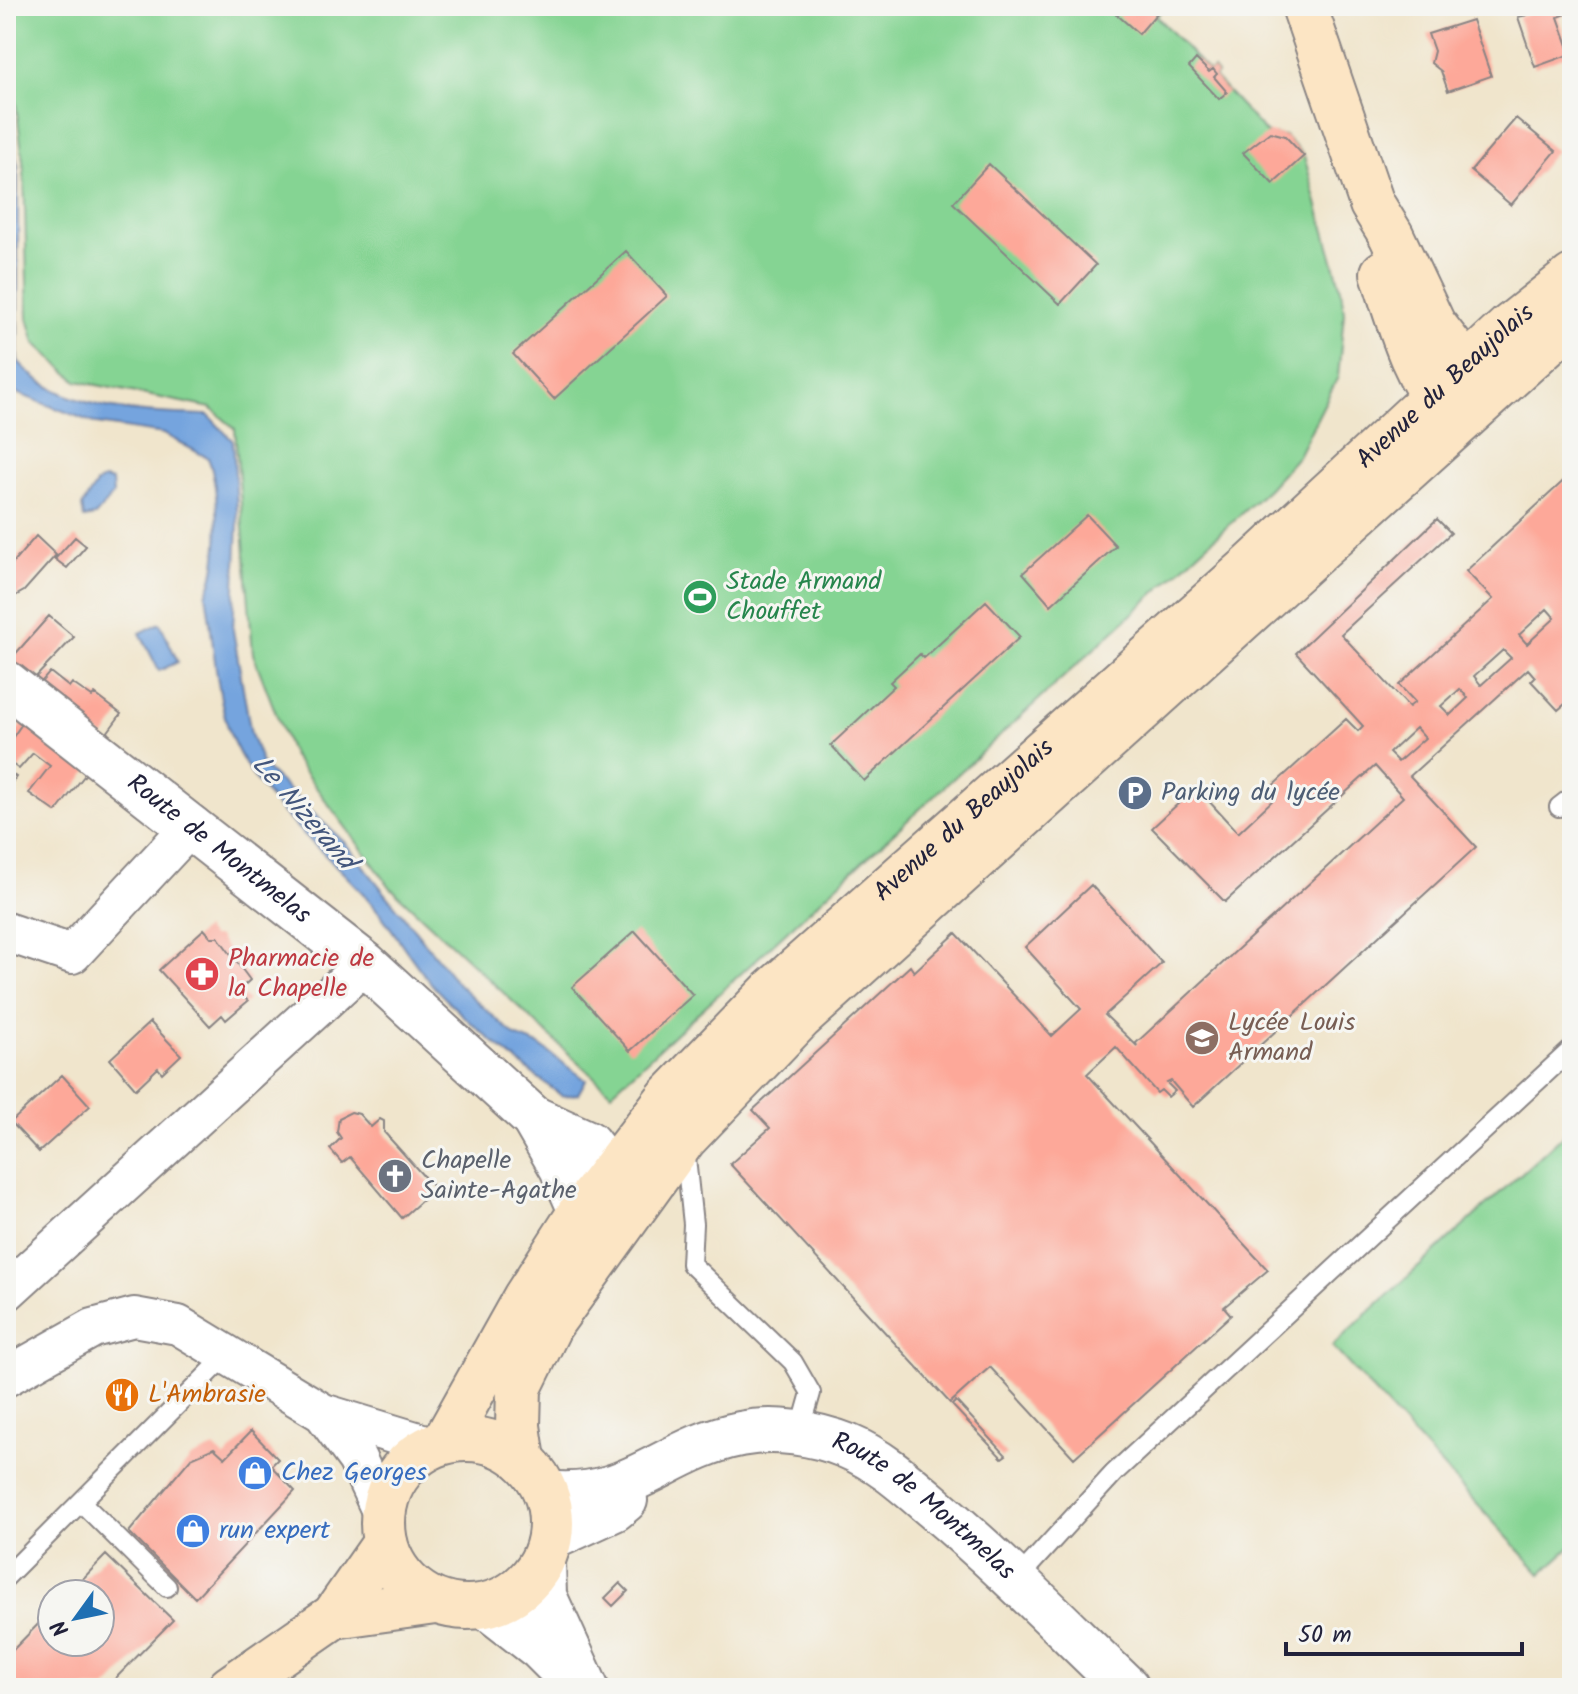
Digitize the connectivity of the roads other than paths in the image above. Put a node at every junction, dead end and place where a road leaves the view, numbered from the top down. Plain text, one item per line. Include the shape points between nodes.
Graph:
1 (1304, 6) edge
2 (1372, 204) junction
3 (1572, 277) edge
4 (1572, 321) edge
5 (1478, 381) junction
6 (1443, 411) junction
7 (6, 683) edge
8 (192, 825) junction
9 (6, 932) edge
10 (365, 964) junction
11 (1572, 1049) edge
12 (533, 1118) junction
13 (649, 1157) junction
14 (581, 1211) junction
15 (6, 1292) edge
16 (229, 1353) junction
17 (6, 1377) edge
18 (323, 1413) junction
19 (800, 1432) junction
20 (438, 1444) junction
21 (675, 1458) junction
22 (535, 1477) junction
23 (81, 1502) junction
24 (384, 1529) junction
25 (547, 1549) junction
26 (6, 1577) edge
27 (1015, 1581) junction
28 (167, 1587) dead end
29 (435, 1602) junction
30 (486, 1606) junction
31 (334, 1616) junction
32 (230, 1688) edge
33 (579, 1688) edge
34 (586, 1688) edge
35 (1127, 1688) edge

1 - 2 main road
2 - 5 main road via 1433,324
2 - 6 main road via 1373,241 1407,350
3 - 5 main road, Avenue du Beaujolais via 1519,318
4 - 5 main road, Avenue du Beaujolais
5 - 6 main road, Avenue du Beaujolais
6 - 13 main road, Avenue du Beaujolais via 1242,574 772,991
7 - 8 street, Route de Montmelas
8 - 9 street via 72,954
8 - 10 street, Route de Montmelas
10 - 12 street, Route de Montmelas
10 - 15 street
11 - 27 lane via 1114,1473
12 - 13 street, Route de Montmelas via 588,1143
12 - 14 street, Route de Montmelas
13 - 14 main road, Avenue du Beaujolais
13 - 19 lane via 693,1224 691,1264 793,1362 811,1393
13 - 22 main road, Avenue du Beaujolais via 519,1388 518,1426
14 - 20 main road, Avenue du Beaujolais
16 - 17 street via 178,1325 134,1317 93,1328
16 - 18 street
16 - 23 lane
18 - 20 street
18 - 24 street via 357,1459
19 - 21 street, Route de Montmelas via 742,1433
19 - 27 street, Route de Montmelas via 848,1447 895,1474
20 - 22 main road via 486,1441 506,1448
20 - 24 main road via 398,1473 388,1493
21 - 22 street, Route de Montmelas via 608,1490 579,1497
21 - 25 street, Route de Montmelas via 614,1509
22 - 25 main road via 551,1515
23 - 26 lane
23 - 28 lane
24 - 29 main road via 404,1578
24 - 31 main road
25 - 30 main road via 529,1581
25 - 34 street via 544,1596
27 - 35 street, Route de Montmelas
29 - 30 main road via 460,1608
29 - 31 main road
30 - 33 street via 540,1648
31 - 32 main road

